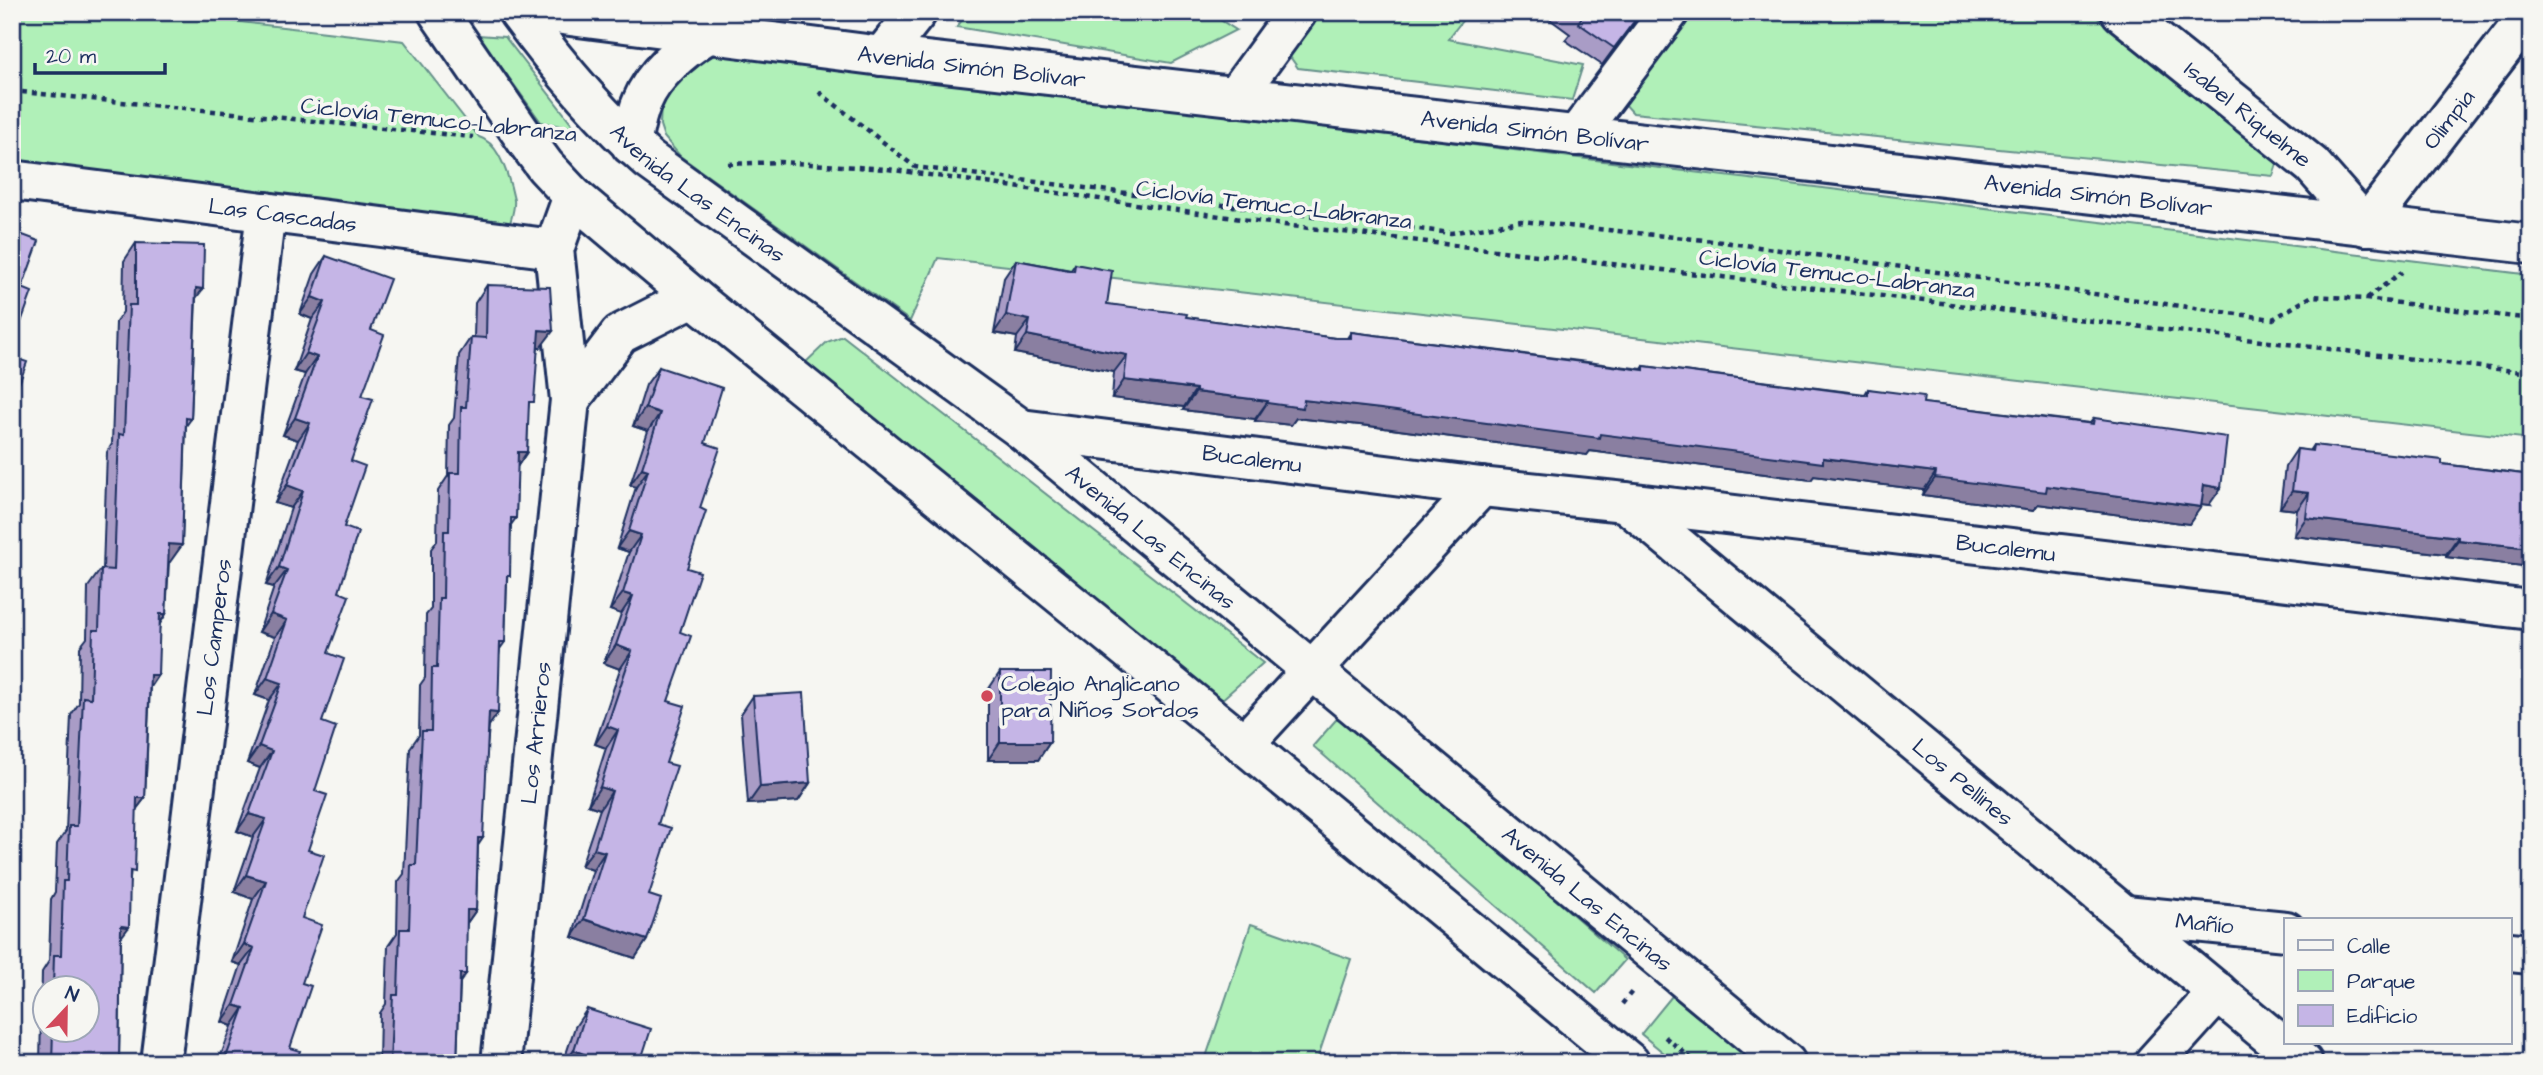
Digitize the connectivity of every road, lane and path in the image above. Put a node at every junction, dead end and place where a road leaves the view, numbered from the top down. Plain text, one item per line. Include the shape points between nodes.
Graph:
1 (438, 12) edge
2 (518, 12) edge
3 (539, 12) edge
4 (917, 12) edge
5 (1297, 12) edge
6 (1669, 12) edge
7 (2121, 12) edge
8 (2531, 12) edge
9 (706, 35) junction
10 (882, 56) junction
11 (809, 85) dead end
12 (12, 91) edge
13 (1236, 97) junction
14 (1576, 136) junction
15 (528, 143) junction
16 (631, 145) junction
17 (720, 165) dead end
18 (12, 180) edge
19 (573, 196) junction
20 (266, 212) junction
21 (2366, 226) junction
22 (2531, 244) edge
23 (554, 249) junction
24 (693, 297) junction
25 (2531, 319) edge
26 (2531, 373) edge
27 (570, 400) junction
28 (1021, 429) junction
29 (1481, 487) junction
30 (1625, 502) junction
31 (2531, 610) edge
32 (1312, 671) junction
33 (1244, 744) junction
34 (2125, 915) junction
35 (2284, 931) edge
36 (2512, 952) edge
37 (2531, 954) edge
38 (2218, 992) junction
39 (161, 1063) edge
40 (502, 1063) edge
41 (1630, 1063) edge
42 (1786, 1063) edge
43 (2154, 1063) edge
44 (2303, 1063) edge

1 - 15 street
2 - 16 street, Avenida Las Encinas
3 - 9 street, Avenida Simón Bolívar
4 - 10 street
5 - 13 street
6 - 14 street
7 - 21 street, Isabel Riquelme via 2312,165
8 - 21 street, Olimpia
9 - 10 street, Avenida Simón Bolívar
9 - 16 street via 690,45 649,89
10 - 13 street, Avenida Simón Bolívar
11 - 25 path via 915,167 1451,233 1521,221 1723,242 2273,319 2312,296
12 - 15 path, Ciclovía Temuco-Labranza
13 - 14 street, Avenida Simón Bolívar
14 - 21 street, Avenida Simón Bolívar
15 - 19 street
16 - 28 street, Avenida Las Encinas
17 - 26 path, Ciclovía Temuco-Labranza via 780,162 887,169 1284,225
18 - 20 street, Las Cascadas
19 - 23 street, Los Arrieros
19 - 24 street
20 - 23 street, Las Cascadas
20 - 39 street, Los Camperos
21 - 22 street, Avenida Simón Bolívar
23 - 27 street, Los Arrieros
24 - 27 street via 620,334
24 - 33 street
27 - 40 street, Los Arrieros
28 - 29 street, Bucalemu
28 - 32 street, Avenida Las Encinas
29 - 30 street, Bucalemu
29 - 32 street
30 - 31 street, Bucalemu
30 - 34 street, Los Pellines
32 - 33 street
32 - 42 street, Avenida Las Encinas
33 - 41 street
34 - 35 street, Mañío
34 - 38 street, Los Pellines
36 - 37 street
38 - 43 street
38 - 44 street, Los Pellines

